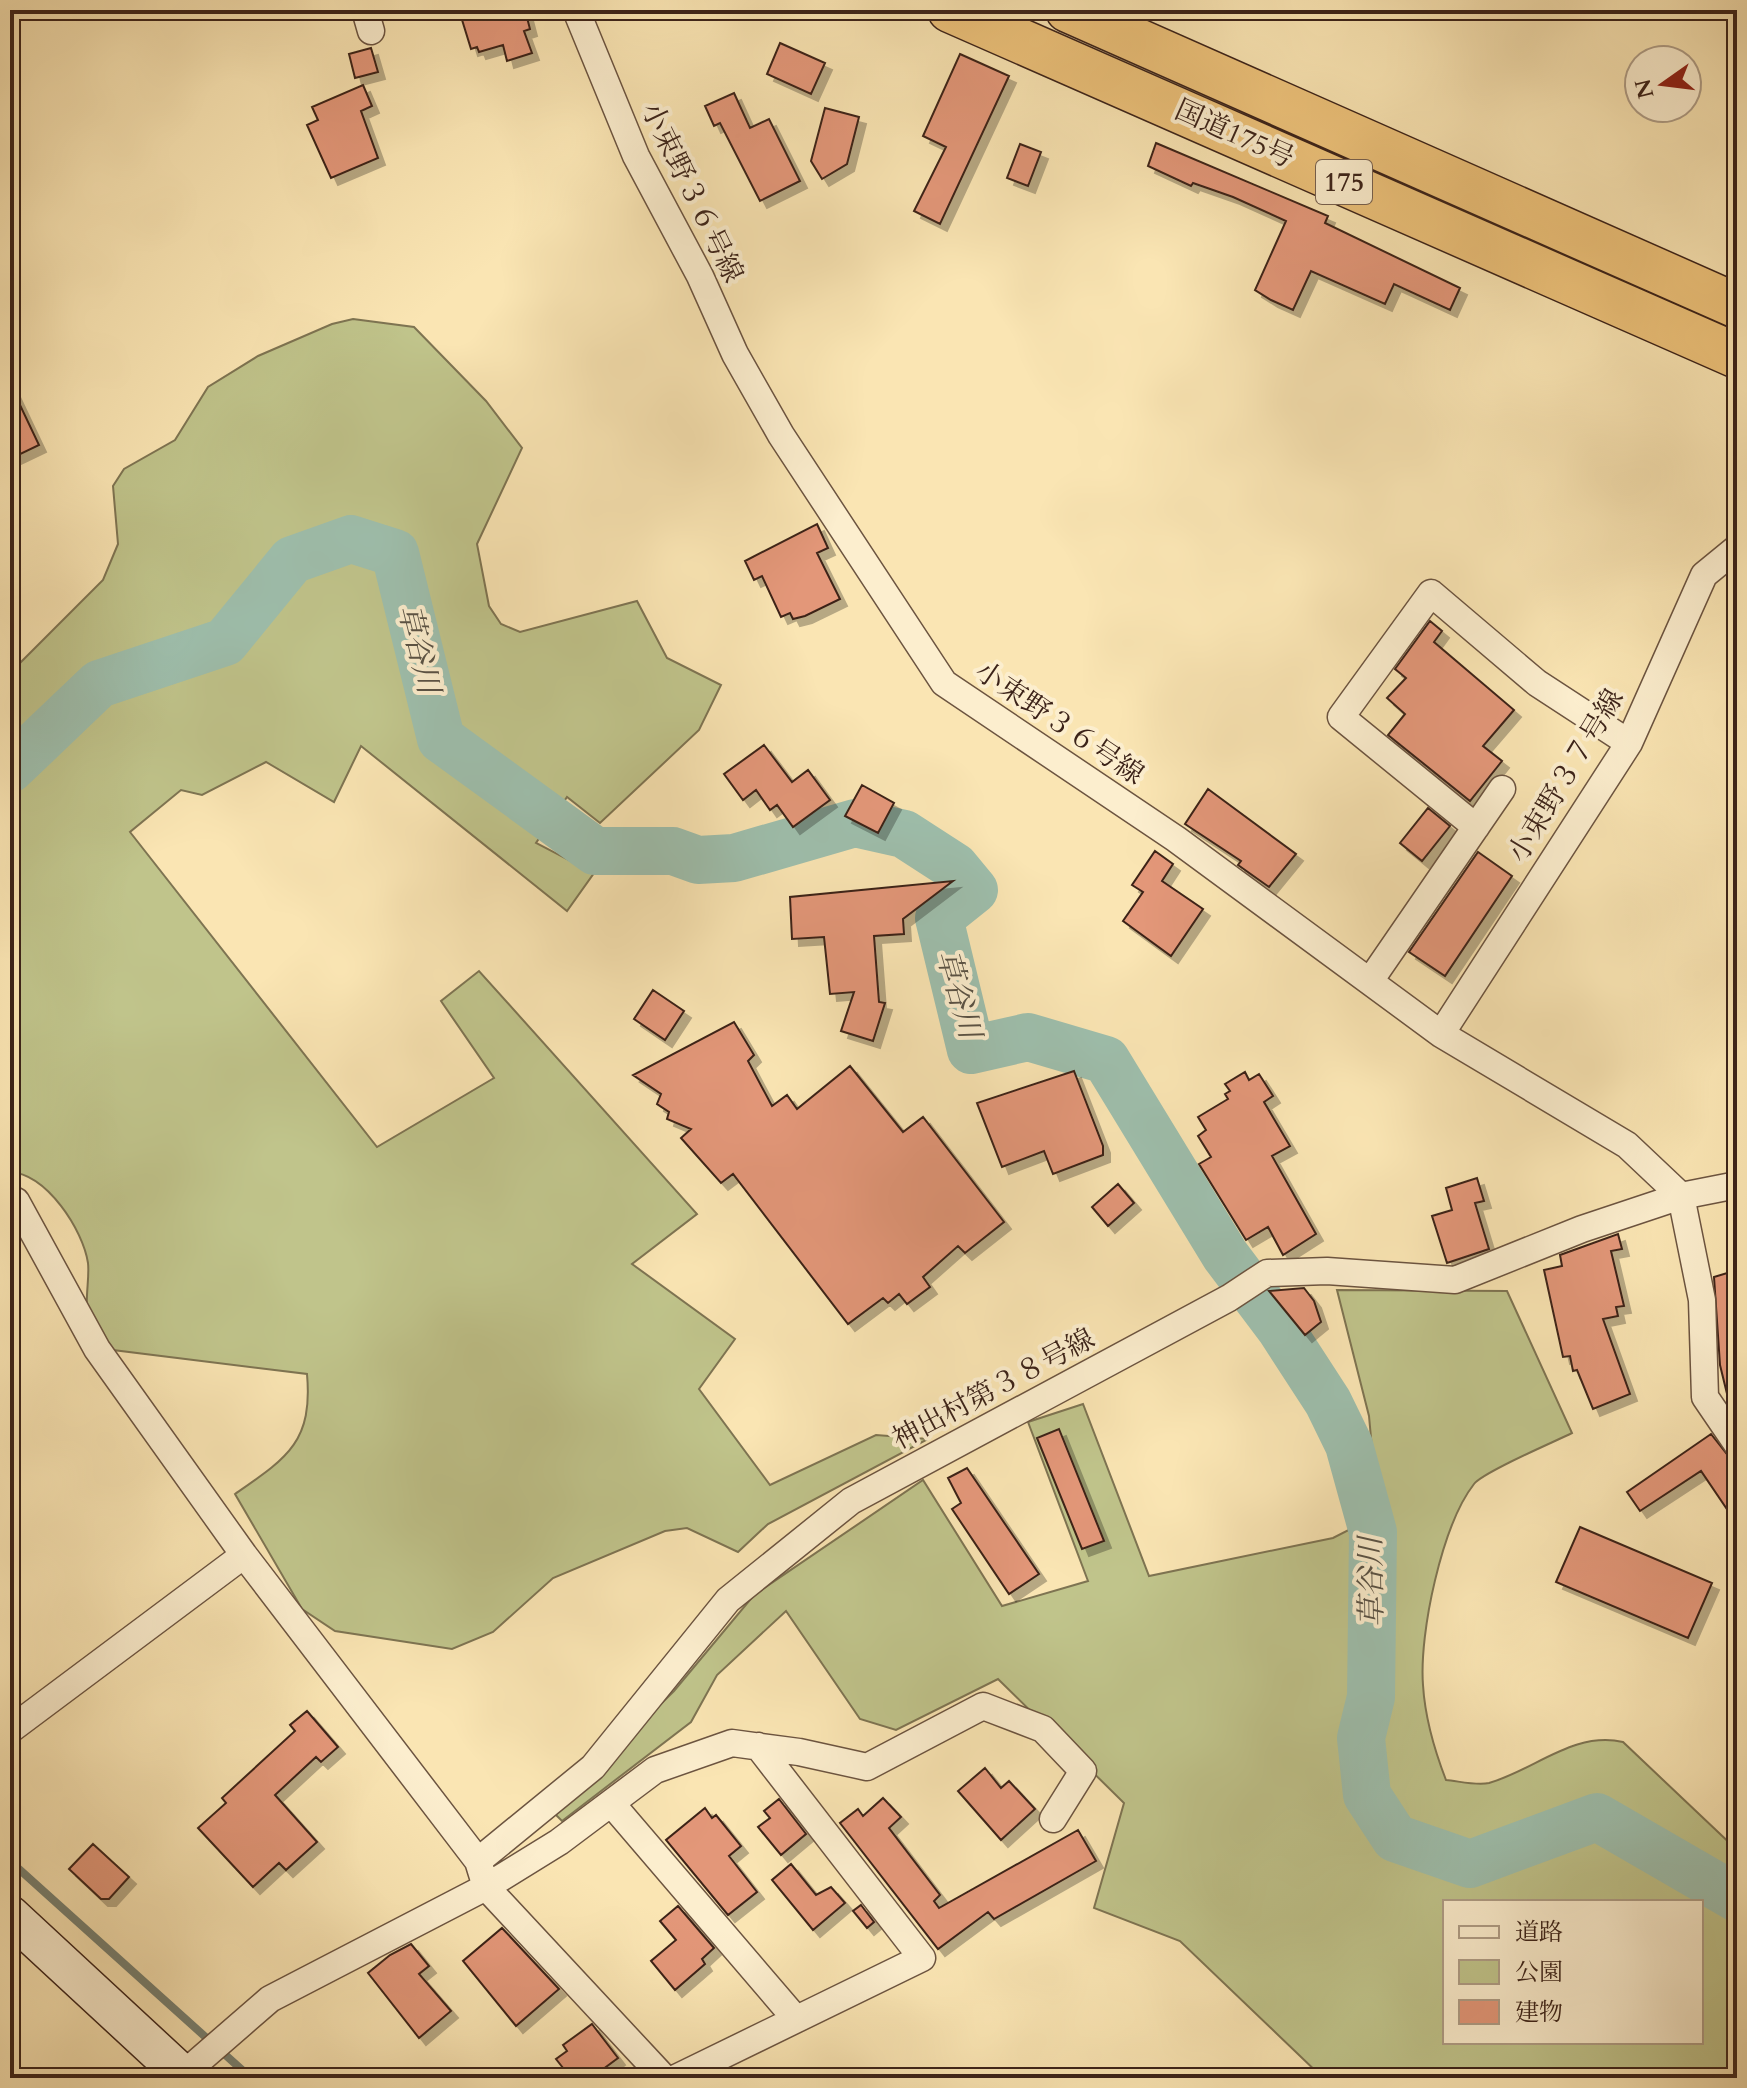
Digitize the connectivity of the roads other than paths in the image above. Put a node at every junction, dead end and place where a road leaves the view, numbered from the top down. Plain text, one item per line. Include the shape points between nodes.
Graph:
1 (576, 10) edge
2 (1068, 10) edge
3 (954, 11) edge
4 (1737, 306) edge
5 (1737, 356) edge
6 (1737, 548) edge
7 (1629, 743) junction
8 (1502, 789) dead end
9 (1476, 827) junction
10 (1370, 981) junction
11 (1441, 1034) junction
12 (1737, 1185) edge
13 (1681, 1196) junction
14 (10, 1203) edge
15 (1737, 1444) edge
16 (244, 1555) junction
17 (10, 1730) edge
18 (758, 1746) junction
19 (611, 1803) junction
20 (1053, 1819) dead end
21 (478, 1861) junction
22 (486, 1887) junction
23 (10, 1915) edge
24 (795, 2018) junction
25 (182, 2077) edge
26 (664, 2078) edge
27 (676, 2078) edge

1 - 10 street, 小束野３６号線 via 636,156 735,354 788,447 944,683 1151,822
2 - 4 highway, 国道175号 / 175
3 - 5 highway, 国道175号 / 175
6 - 7 street, 小束野３７号線 via 1704,575
7 - 9 street via 1537,683 1431,593 1341,717
7 - 11 street, 小束野３７号線
8 - 9 street
9 - 10 street
10 - 11 street, 小束野３６号線
11 - 13 street, 小束野３６号線 via 1627,1145
12 - 13 street
13 - 15 street via 1702,1300 1705,1397
13 - 21 street, 神出村第３８号線 via 1455,1280 1327,1271 1267,1273 851,1501 728,1600 593,1767
14 - 16 street via 16,1201 97,1349
16 - 17 street
16 - 21 street
18 - 19 street via 732,1743 655,1770
18 - 20 street via 867,1767 983,1706 1043,1729 1083,1771
18 - 24 street via 922,1958
19 - 22 street
19 - 24 street
21 - 22 street
22 - 25 street via 270,1999
22 - 26 street
23 - 25 main road
24 - 27 street

